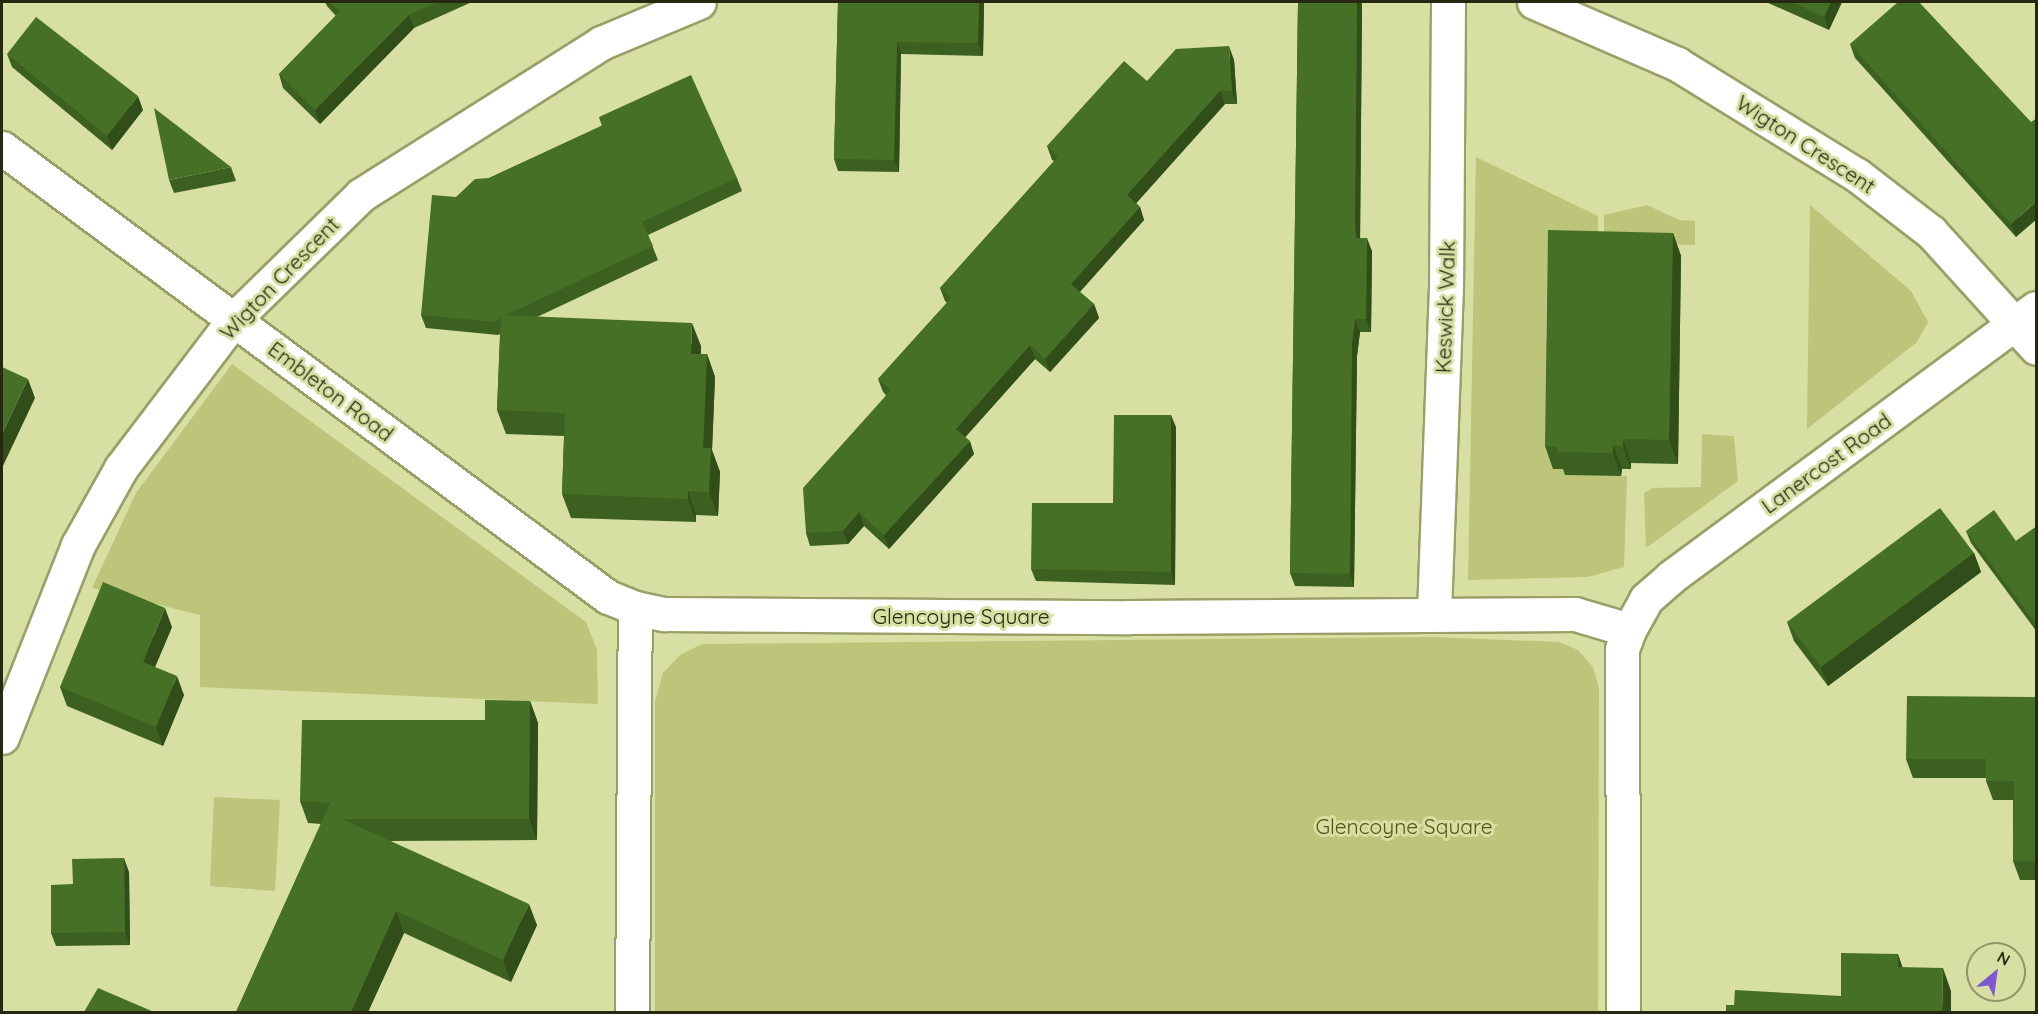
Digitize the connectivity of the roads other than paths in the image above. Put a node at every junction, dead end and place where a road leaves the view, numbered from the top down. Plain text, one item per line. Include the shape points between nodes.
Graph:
1 (699, 2) edge
2 (1448, 2) edge
3 (1534, 2) edge
4 (2, 148) edge
5 (2026, 315) edge
6 (234, 319) junction
7 (2037, 348) edge
8 (635, 608) junction
9 (1434, 613) junction
10 (1629, 630) junction
11 (2, 737) edge
12 (632, 1012) edge
13 (1623, 1012) edge

1 - 6 street, Wigton Crescent via 601,43 361,195
2 - 9 street, Keswick Walk via 1446,290
3 - 5 street, Wigton Crescent via 1677,64 1774,119 1931,232
4 - 6 street, Embleton Road
5 - 7 street, Wigton Crescent
5 - 10 street, Lanercost Road via 1671,577 1646,599
6 - 8 street, Embleton Road via 608,597
6 - 11 street, Wigton Crescent via 120,468 78,545
8 - 9 street, Glencoyne Square via 664,614 1089,617
8 - 12 street
9 - 10 street, Glencoyne Square via 1575,614
10 - 13 street via 1622,649

